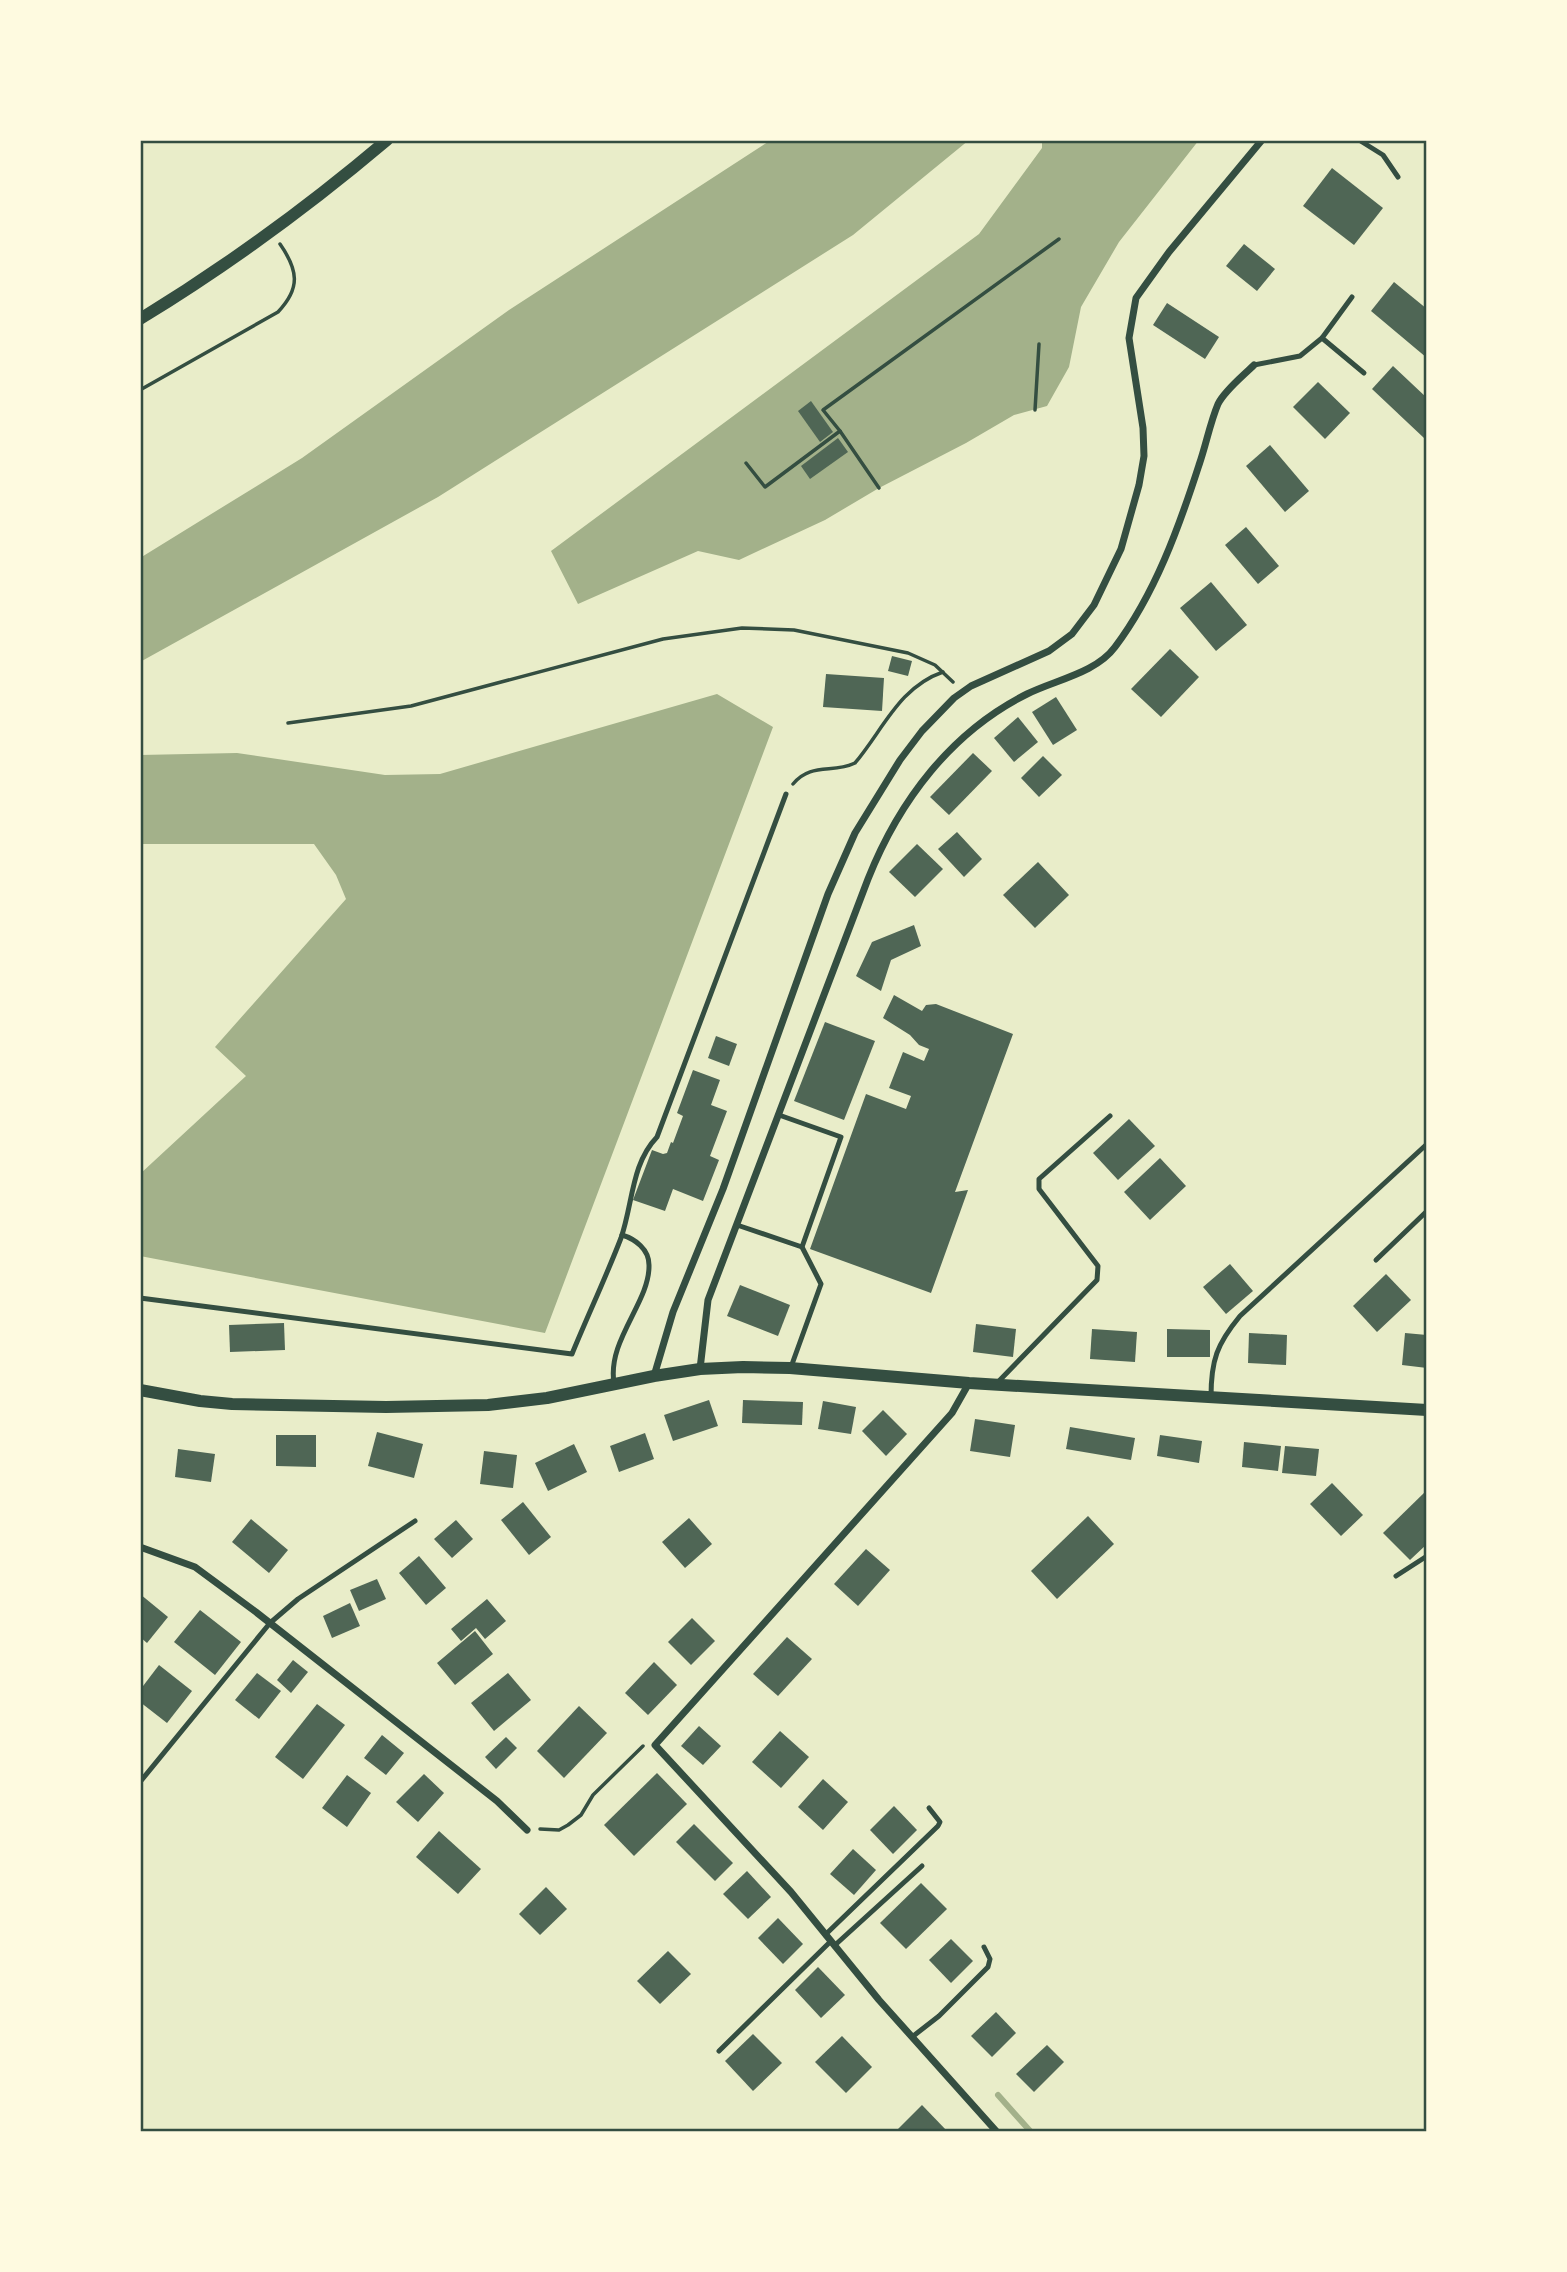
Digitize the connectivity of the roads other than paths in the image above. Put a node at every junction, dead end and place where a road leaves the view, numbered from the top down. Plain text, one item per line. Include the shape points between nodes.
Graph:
1 (387, 140) edge
2 (1262, 140) edge
3 (1359, 140) edge
4 (1398, 177) dead end
5 (1352, 297) dead end
6 (140, 319) edge
7 (1322, 338) junction
8 (1254, 365) joint
9 (1364, 373) dead end
10 (786, 794) road end
11 (779, 1115) junction
12 (1110, 1116) dead end
13 (1427, 1144) edge
14 (1427, 1211) edge
15 (737, 1225) junction
16 (622, 1235) junction
17 (802, 1247) junction
18 (1376, 1259) dead end
19 (140, 1298) edge
20 (790, 1368) junction
21 (700, 1369) junction
22 (654, 1376) junction
23 (614, 1383) junction
24 (969, 1383) junction
25 (996, 1384) junction
26 (140, 1390) edge
27 (1211, 1397) junction
28 (1427, 1409) edge
29 (415, 1521) dead end
30 (140, 1547) edge
31 (1427, 1556) edge
32 (1396, 1576) dead end
33 (271, 1623) junction
34 (140, 1782) edge
35 (929, 1808) dead end
36 (527, 1830) road end
37 (922, 1866) dead end
38 (825, 1935) junction
39 (832, 1944) junction
40 (984, 1947) dead end
41 (912, 2037) junction
42 (719, 2051) dead end
43 (997, 2132) edge

1 - 6 street via 271,231
2 - 22 street via 1136,298 1129,338 1144,456 1127,530 1094,605 1072,634 1049,651 961,692 922,731 869,808 843,859 723,1189 673,1312
3 - 4 lane via 1384,155
5 - 7 lane
7 - 8 lane via 1300,356
7 - 9 lane
8 - 11 street via 1219,401 1152,588 1113,650 1091,666 995,712 970,731 927,775 895,820 868,878
10 - 16 lane via 657,1137 646,1148
11 - 15 street
11 - 17 lane via 841,1137
12 - 25 lane via 1039,1179 1039,1189 1093,1257 1097,1280
13 - 27 lane via 1240,1316 1223,1338 1211,1371
14 - 18 lane
15 - 17 lane
15 - 21 street via 709,1300
16 - 19 lane via 572,1353
16 - 23 lane via 642,1247 649,1265 612,1369
17 - 20 lane via 821,1284
20 - 21 street
20 - 24 street
21 - 22 street
22 - 23 street
23 - 26 street via 488,1405 386,1407 232,1404
24 - 25 street
24 - 38 street via 952,1413 655,1745
25 - 27 street
27 - 28 street
29 - 33 lane via 298,1598
30 - 33 street via 195,1567
31 - 32 lane
33 - 34 lane
33 - 36 street via 497,1801
35 - 38 lane via 940,1822 938,1826
37 - 39 lane
38 - 39 street
39 - 41 street
39 - 42 lane
40 - 41 lane via 988,1966
41 - 43 street

